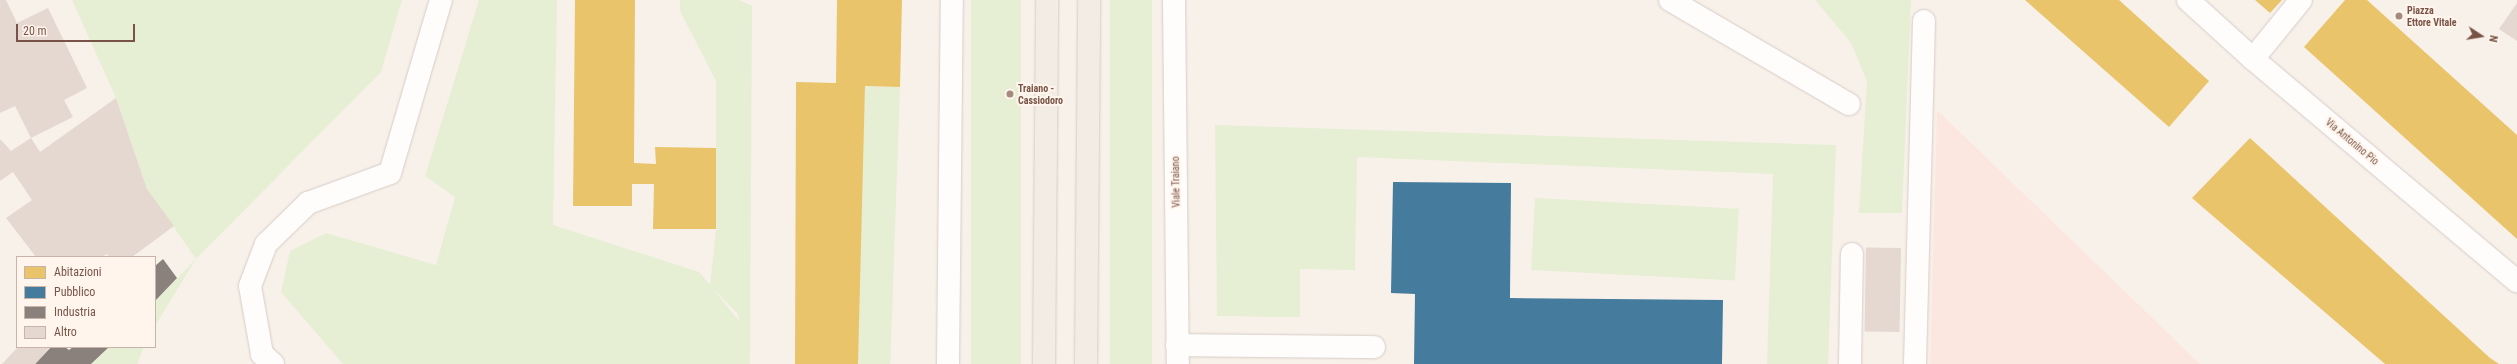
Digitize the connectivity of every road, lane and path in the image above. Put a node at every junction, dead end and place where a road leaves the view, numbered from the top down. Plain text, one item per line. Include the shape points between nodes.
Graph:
1 (441, 0) edge
2 (952, 0) edge
3 (1047, 0) edge
4 (1089, 0) edge
5 (1174, 0) edge
6 (1670, 0) edge
7 (2188, 0) edge
8 (2301, 0) edge
9 (1924, 21) dead end
10 (2253, 59) junction
11 (1849, 104) dead end
12 (1852, 254) dead end
13 (2517, 281) edge
14 (1374, 347) dead end
15 (1178, 355) edge
16 (273, 364) edge
17 (948, 364) edge
18 (1044, 364) edge
19 (1086, 364) edge
20 (1850, 364) edge
21 (1915, 364) edge

1 - 16 street via 390,173 308,203 266,244 250,286 262,354
2 - 17 street
3 - 18 main road
4 - 19 main road
5 - 15 street, Viale Traiano
6 - 11 street
7 - 10 street, Via Antonino Pio
8 - 10 street
9 - 21 street
10 - 13 street, Via Antonino Pio
12 - 20 street
14 - 15 street

